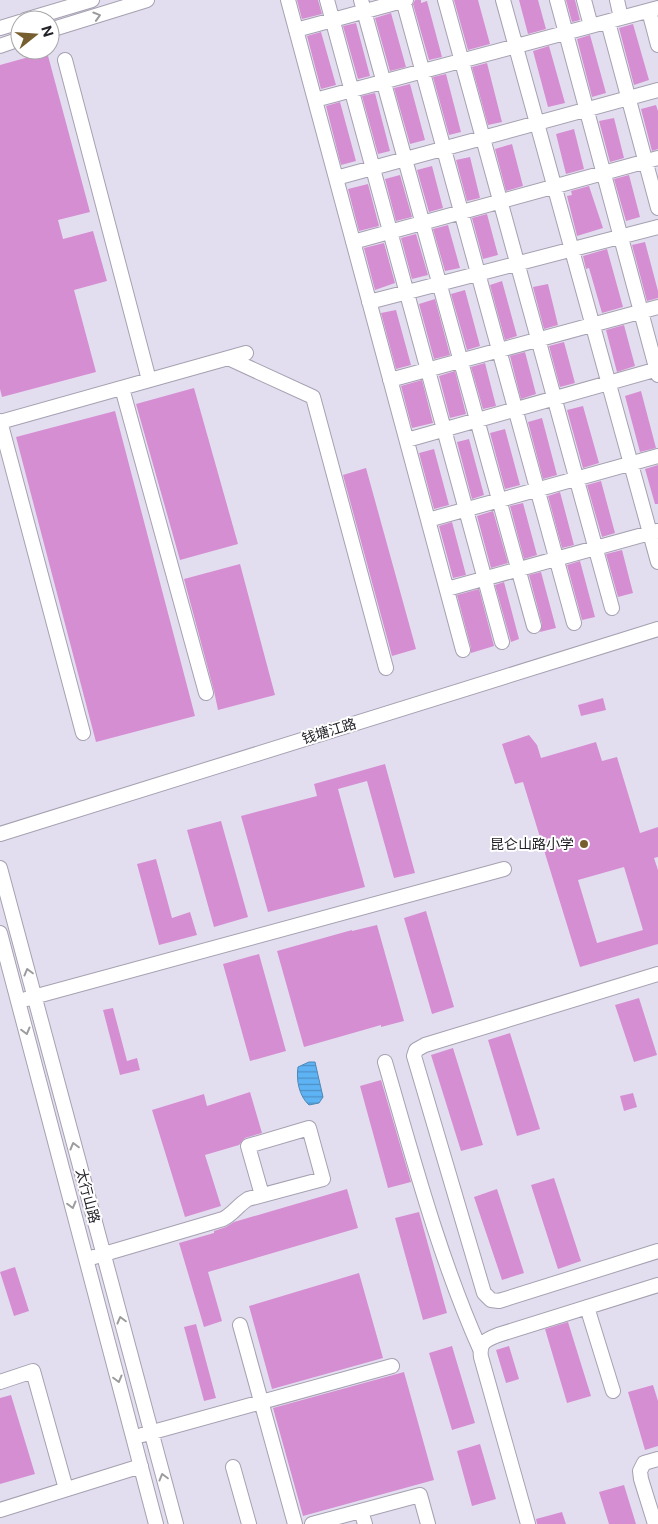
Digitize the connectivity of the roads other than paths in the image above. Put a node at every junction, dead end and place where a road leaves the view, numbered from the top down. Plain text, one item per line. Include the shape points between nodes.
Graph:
1 (92, 0) edge
2 (147, 0) edge
3 (288, 0) edge
4 (327, 0) edge
5 (404, 0) edge
6 (445, 0) edge
7 (503, 0) edge
8 (557, 0) edge
9 (584, 0) edge
10 (617, 0) edge
11 (363, 6) edge
12 (652, 7) edge
13 (58, 10) edge
14 (333, 20) junction
15 (615, 20) junction
16 (591, 26) junction
17 (60, 27) edge
18 (296, 30) junction
19 (566, 33) junction
20 (516, 46) junction
21 (658, 46) edge
22 (65, 60) dead end
23 (462, 61) junction
24 (423, 71) junction
25 (384, 82) junction
26 (352, 90) junction
27 (658, 90) edge
28 (628, 98) junction
29 (315, 100) junction
30 (586, 109) junction
31 (537, 123) junction
32 (483, 138) junction
33 (444, 148) junction
34 (405, 159) junction
35 (652, 160) edge
36 (373, 168) junction
37 (604, 173) junction
38 (336, 178) junction
39 (555, 186) junction
40 (501, 201) junction
41 (658, 208) edge
42 (462, 212) junction
43 (423, 223) junction
44 (658, 226) edge
45 (390, 232) junction
46 (621, 236) junction
47 (353, 242) junction
48 (572, 249) junction
49 (518, 263) junction
50 (478, 274) junction
51 (439, 284) junction
52 (407, 292) junction
53 (369, 302) junction
54 (658, 307) edge
55 (641, 311) junction
56 (593, 324) junction
57 (538, 339) junction
58 (499, 350) junction
59 (246, 353) dead end
60 (228, 358) junction
61 (460, 360) junction
62 (428, 369) junction
63 (658, 372) edge
64 (149, 380) junction
65 (390, 380) junction
66 (609, 383) junction
67 (122, 388) junction
68 (555, 398) junction
69 (516, 410) junction
70 (477, 420) junction
71 (0, 422) edge
72 (444, 430) junction
73 (406, 440) junction
74 (658, 456) edge
75 (631, 464) junction
76 (577, 479) junction
77 (538, 490) junction
78 (499, 500) junction
79 (466, 509) junction
80 (428, 520) junction
81 (654, 532) edge
82 (596, 548) junction
83 (557, 559) junction
84 (658, 562) edge
85 (518, 569) junction
86 (484, 578) junction
87 (447, 589) junction
88 (612, 608) dead end
89 (574, 623) dead end
90 (534, 626) dead end
91 (658, 629) edge
92 (502, 642) dead end
93 (463, 650) dead end
94 (386, 668) dead end
95 (206, 693) dead end
96 (83, 733) dead end
97 (0, 834) edge
98 (0, 868) edge
99 (504, 869) dead end
100 (0, 933) edge
101 (658, 974) edge
102 (34, 997) junction
103 (18, 1002) junction
104 (385, 1062) dead end
105 (262, 1195) junction
106 (658, 1251) edge
107 (103, 1254) junction
108 (86, 1259) junction
109 (658, 1285) edge
110 (587, 1307) junction
111 (240, 1325) dead end
112 (480, 1349) junction
113 (392, 1366) dead end
114 (0, 1382) edge
115 (612, 1391) dead end
116 (262, 1402) junction
117 (151, 1432) junction
118 (133, 1437) junction
119 (658, 1459) edge
120 (141, 1466) junction
121 (233, 1467) dead end
122 (66, 1490) junction
123 (0, 1510) edge
124 (363, 1517) edge
125 (156, 1524) edge
126 (176, 1524) edge
127 (249, 1524) edge
128 (295, 1524) edge
129 (312, 1524) edge
130 (428, 1524) edge
131 (528, 1524) edge
132 (655, 1524) edge

1 - 13 street
17 -> 2 street
3 - 18 street
4 - 14 street
5 - 11 street
5 - 24 street
6 - 23 street
7 - 20 street
8 - 19 street
9 - 16 street
10 - 15 street
11 - 14 street
11 - 25 street
12 - 15 street
12 - 21 street
14 - 18 street
14 - 26 street
15 - 16 street
15 - 28 street
16 - 19 street
18 - 29 street
19 - 20 street
19 - 30 street
20 - 23 street
20 - 31 street
22 - 64 street
23 - 24 street
23 - 32 street
24 - 25 street
24 - 33 street
25 - 26 street
25 - 34 street
26 - 29 street
26 - 36 street
27 - 28 street
28 - 30 street
28 - 35 street
29 - 38 street
30 - 31 street
30 - 37 street
31 - 32 street
31 - 39 street
32 - 33 street
32 - 40 street
33 - 34 street
33 - 42 street
34 - 36 street
34 - 43 street
35 - 37 street
35 - 41 street
36 - 38 street
36 - 45 street
37 - 39 street
37 - 46 street
38 - 47 street
39 - 40 street
39 - 48 street
40 - 42 street
40 - 49 street
42 - 43 street
42 - 50 street
43 - 45 street
43 - 51 street
44 - 46 street
45 - 47 street
45 - 52 street
46 - 48 street
46 - 55 street
47 - 53 street
48 - 49 street
48 - 56 street
49 - 50 street
49 - 57 street
50 - 51 street
50 - 58 street
51 - 52 street
51 - 61 street
52 - 53 street
52 - 62 street
53 - 65 street
54 - 55 street
55 - 56 street
55 - 63 street
56 - 57 street
56 - 66 street
57 - 58 street
57 - 68 street
58 - 61 street
58 - 69 street
59 - 60 street
60 - 64 street
60 - 94 street via 313,397
61 - 62 street
61 - 70 street
62 - 65 street
62 - 72 street
63 - 66 street
64 - 67 street
65 - 73 street
66 - 68 street
66 - 75 street
67 - 71 street
67 - 95 street
68 - 69 street
68 - 76 street
69 - 70 street
69 - 77 street
70 - 72 street
70 - 78 street
71 - 96 street
72 - 73 street
72 - 79 street
73 - 80 street
74 - 75 street
75 - 76 street
75 - 81 street
76 - 77 street
76 - 82 street
77 - 78 street
77 - 83 street
78 - 79 street
78 - 85 street
79 - 80 street
79 - 86 street
80 - 87 street
81 - 82 street
81 - 84 street
82 - 83 street
82 - 88 street
83 - 85 street
83 - 89 street
85 - 86 street
85 - 90 street
86 - 87 street
86 - 92 street
87 - 93 street
91 - 97 street, 钱塘江路
102 -> 98 street, 太行山路
99 - 102 street
100 - 103 street, 太行山路
101 - 106 street via 425,1045 416,1050 414,1056 484,1293 491,1300 499,1301
102 - 103 street
107 -> 102 street, 太行山路
103 -> 108 street, 太行山路
104 - 112 street via 424,1194 464,1313
105 - 105 street via 248,1146 309,1128 323,1179
105 - 107 street via 241,1203 223,1219
107 - 108 street
117 -> 107 street, 太行山路
108 -> 118 street, 太行山路
109 - 110 street
110 - 112 street via 498,1335 484,1342
110 - 115 street
111 - 116 street
112 - 131 street
113 - 116 street
114 - 122 street via 33,1372
116 - 117 street
116 - 128 street
117 - 118 street
126 -> 117 street, 太行山路
118 - 120 street, 太行山路
119 - 132 street via 644,1463 640,1471
120 - 122 street
120 - 125 street, 太行山路
121 - 127 street
122 - 123 street
124 - 129 street
124 - 130 street via 420,1495

